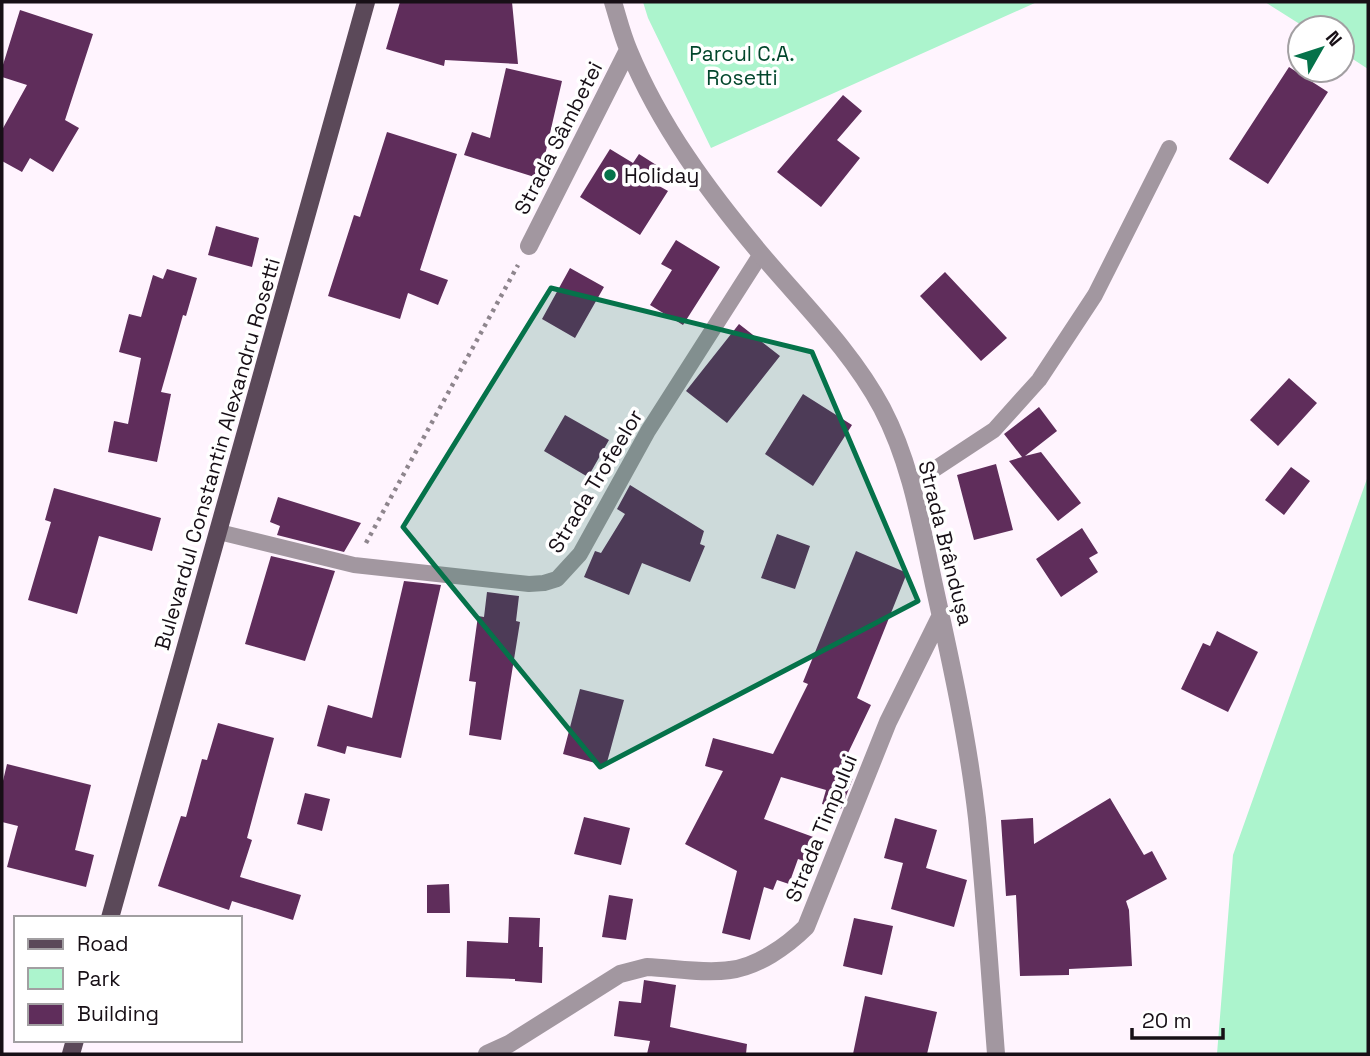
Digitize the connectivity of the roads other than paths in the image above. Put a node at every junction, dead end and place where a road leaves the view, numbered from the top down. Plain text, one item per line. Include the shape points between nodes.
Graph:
1 (366, 2) edge
2 (613, 2) edge
3 (628, 50) junction
4 (1169, 148) dead end
5 (528, 246) road end
6 (761, 254) junction
7 (912, 484) junction
8 (219, 532) junction
9 (941, 615) junction
10 (111, 916) edge
11 (487, 1054) edge
12 (996, 1054) edge

1 - 8 main road, Bulevardul Constantin Alexandru Rosetti
2 - 3 street, Strada Brândușa
3 - 5 street, Strada Sâmbetei
3 - 6 street, Strada Brândușa via 687,160
4 - 7 lane via 1095,295 1039,380 994,430
6 - 7 street, Strada Brândușa via 854,364 881,408
6 - 8 lane, Strada Trofeelor via 648,431 580,554 557,579 529,584 354,565
7 - 9 street, Strada Brândușa
8 - 10 main road, Bulevardul Constantin Alexandru Rosetti
9 - 11 street, Strada Timpului via 888,722 806,927 791,942 730,971 635,969
9 - 12 street, Strada Brândușa via 976,816

